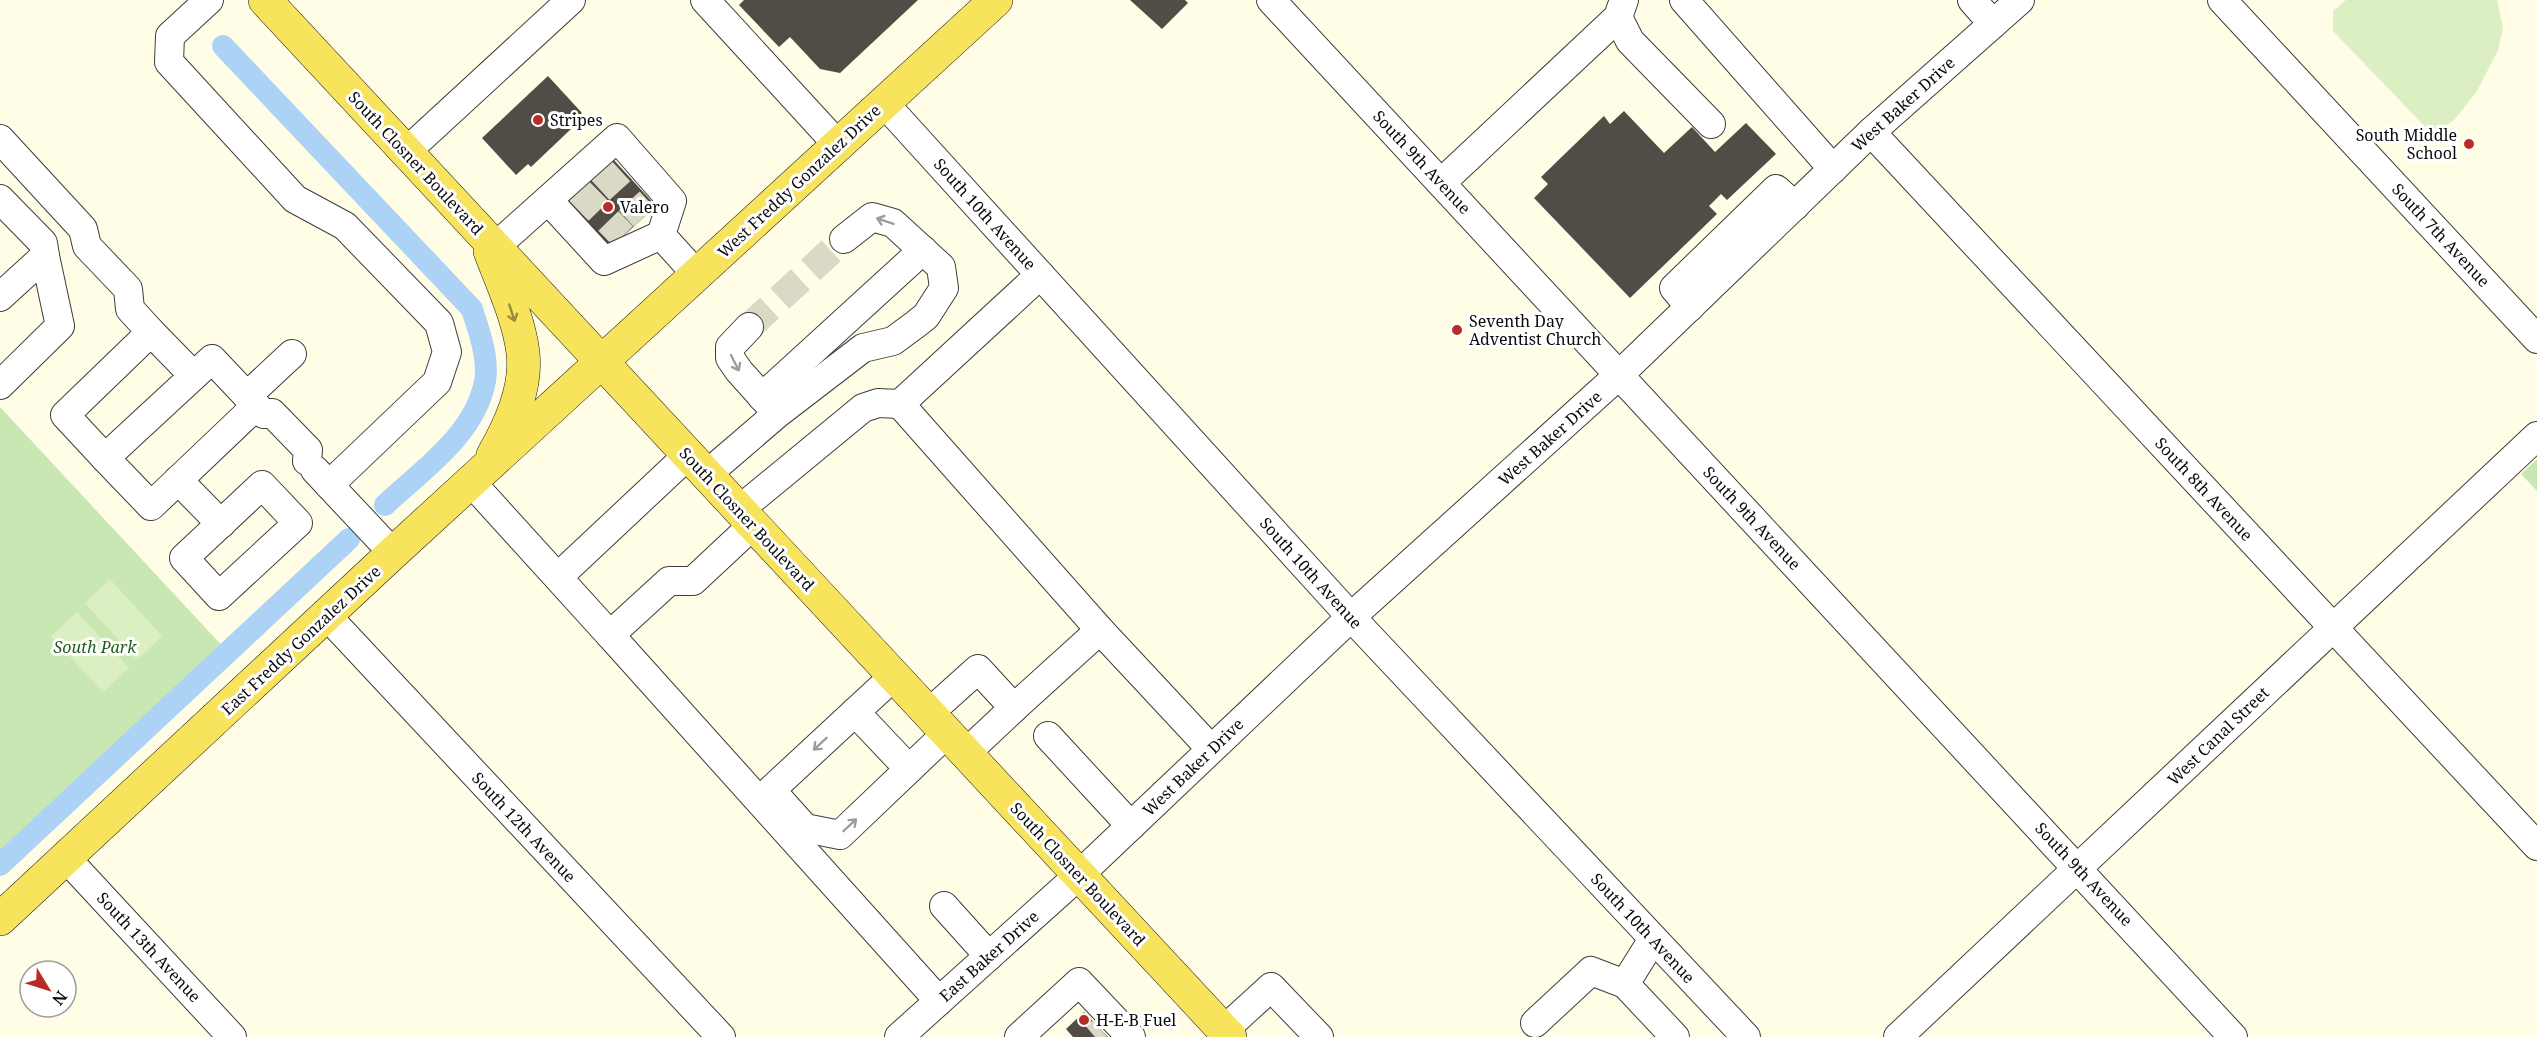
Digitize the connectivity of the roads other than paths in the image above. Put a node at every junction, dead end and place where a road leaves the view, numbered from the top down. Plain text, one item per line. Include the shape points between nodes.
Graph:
1 (209, 0) edge
2 (265, 0) edge
3 (571, 0) edge
4 (705, 0) edge
5 (1271, 0) edge
6 (1684, 0) edge
7 (1972, 0) edge
8 (2020, 0) edge
9 (2222, 0) edge
10 (988, 2) edge
11 (1621, 9) edge
12 (1993, 24) junction
13 (884, 103) junction
14 (1711, 124) dead end
15 (1871, 132) junction
16 (0, 138) edge
17 (838, 145) junction
18 (406, 152) junction
19 (1833, 169) junction
20 (1441, 183) junction
21 (0, 199) edge
22 (548, 200) junction
23 (653, 226) junction
24 (623, 236) dead end
25 (844, 238) tunnel mouth
26 (490, 243) junction
27 (923, 250) junction
28 (45, 256) junction
29 (698, 275) junction
30 (1040, 275) junction
31 (0, 297) edge
32 (749, 327) tunnel mouth
33 (151, 332) junction
34 (2537, 339) edge
35 (292, 354) dead end
36 (602, 363) junction
37 (193, 375) junction
38 (1619, 375) junction
39 (0, 385) edge
40 (900, 404) junction
41 (770, 405) junction
42 (256, 406) junction
43 (2537, 436) edge
44 (105, 458) junction
45 (697, 465) junction
46 (476, 478) junction
47 (178, 480) junction
48 (328, 485) junction
49 (746, 518) junction
50 (221, 524) dead end
51 (393, 553) junction
52 (558, 577) junction
53 (328, 617) junction
54 (1351, 617) junction
55 (2333, 627) junction
56 (1100, 630) junction
57 (610, 635) junction
58 (894, 676) junction
59 (1014, 708) junction
60 (855, 712) junction
61 (947, 733) junction
62 (1048, 736) dead end
63 (1211, 749) junction
64 (909, 769) junction
65 (1131, 826) junction
66 (2537, 846) edge
67 (65, 857) junction
68 (2079, 868) junction
69 (1079, 875) junction
70 (944, 906) dead end
71 (0, 919) edge
72 (1653, 939) junction
73 (989, 956) junction
74 (1625, 984) junction
75 (939, 1001) junction
76 (1535, 1023) dead end
77 (1116, 1029) edge
78 (1034, 1032) edge
79 (1227, 1034) edge
80 (232, 1037) edge
81 (721, 1037) edge
82 (899, 1037) edge
83 (1319, 1037) edge
84 (1675, 1037) edge
85 (1746, 1037) edge
86 (1898, 1037) edge
87 (2233, 1037) edge

1 - 48 street via 170,36 169,62 295,199 345,226 439,323 447,352 437,382
2 - 18 main road, South Closner Boulevard
3 - 18 street
4 - 17 street
5 - 20 street, South 9th Avenue
6 - 19 street
7 - 12 street
8 - 12 street, West Baker Drive
9 - 34 street, South 7th Avenue
10 - 13 main road, West Freddy Gonzalez Drive
11 - 14 street via 1630,41
11 - 20 street
12 - 15 street, West Baker Drive
13 - 17 main road, West Freddy Gonzalez Drive
13 - 30 street, South 10th Avenue
15 - 19 street, West Baker Drive
15 - 55 street, South 8th Avenue
16 - 33 street via 83,229 87,246 128,290 130,309
17 - 29 main road, West Freddy Gonzalez Drive
18 - 26 main road, South Closner Boulevard
19 - 38 street, West Baker Drive
20 - 38 street, South 9th Avenue
21 - 28 street via 43,243
22 - 23 street via 604,261
22 - 23 street via 597,165 616,138 672,201
22 - 26 street
23 - 24 street
23 - 29 street
27 -> 25 street via 892,223 872,217
26 - 36 main road, South Closner Boulevard
26 -> 46 main road via 523,353 521,387 504,435
27 - 41 street
27 - 41 street via 941,267 944,288 926,316 893,341 863,348
28 - 31 street
28 - 39 street via 60,326
29 - 36 main road, West Freddy Gonzalez Drive
30 - 40 street
30 - 54 street, South 10th Avenue
32 -> 41 street via 730,347 730,358
33 - 37 street
33 - 44 street via 65,415
35 - 42 street
36 - 45 main road, South Closner Boulevard
36 - 46 main road, East Freddy Gonzalez Drive
37 - 42 street via 212,359
37 - 44 street
38 - 54 street, West Baker Drive
38 - 68 street, South 9th Avenue
40 - 49 street via 878,403 863,408
40 - 56 street
41 - 45 street
42 - 47 street
42 - 48 street via 272,437 297,461 307,461
43 - 55 street, West Canal Street
44 - 47 street via 151,506
45 - 49 main road, South Closner Boulevard
45 - 52 street
46 - 51 main road, East Freddy Gonzalez Drive
46 - 52 street
47 - 50 street
48 - 51 street
49 - 57 street via 693,581 669,581
49 - 58 main road, South Closner Boulevard
51 - 53 main road, East Freddy Gonzalez Drive
52 - 57 street
53 - 67 main road, East Freddy Gonzalez Drive
53 - 81 street, South 12th Avenue
54 - 63 street, West Baker Drive
54 - 72 street, South 10th Avenue
55 - 66 street, South 8th Avenue
55 - 68 street, West Canal Street
56 - 59 street
56 - 63 street
57 - 75 street
58 - 60 street
58 - 61 main road, South Closner Boulevard
59 - 61 street
59 - 61 street via 978,669
60 - 64 street
60 -> 64 street via 771,790 805,828 840,835
61 - 64 street
61 - 69 main road, South Closner Boulevard
62 - 65 street
63 - 65 street, West Baker Drive
65 - 69 street, West Baker Drive
67 - 71 main road, East Freddy Gonzalez Drive
67 - 80 street, South 13th Avenue
68 - 86 street, West Canal Street
68 - 87 street, South 9th Avenue
69 - 73 street, East Baker Drive
69 - 79 main road, South Closner Boulevard
70 - 73 street
72 - 74 street
72 - 85 street, South 10th Avenue
73 - 75 street, East Baker Drive
74 - 76 street via 1591,971
74 - 84 street
75 - 82 street, East Baker Drive
77 - 78 street via 1079,982
79 - 83 street via 1271,987

